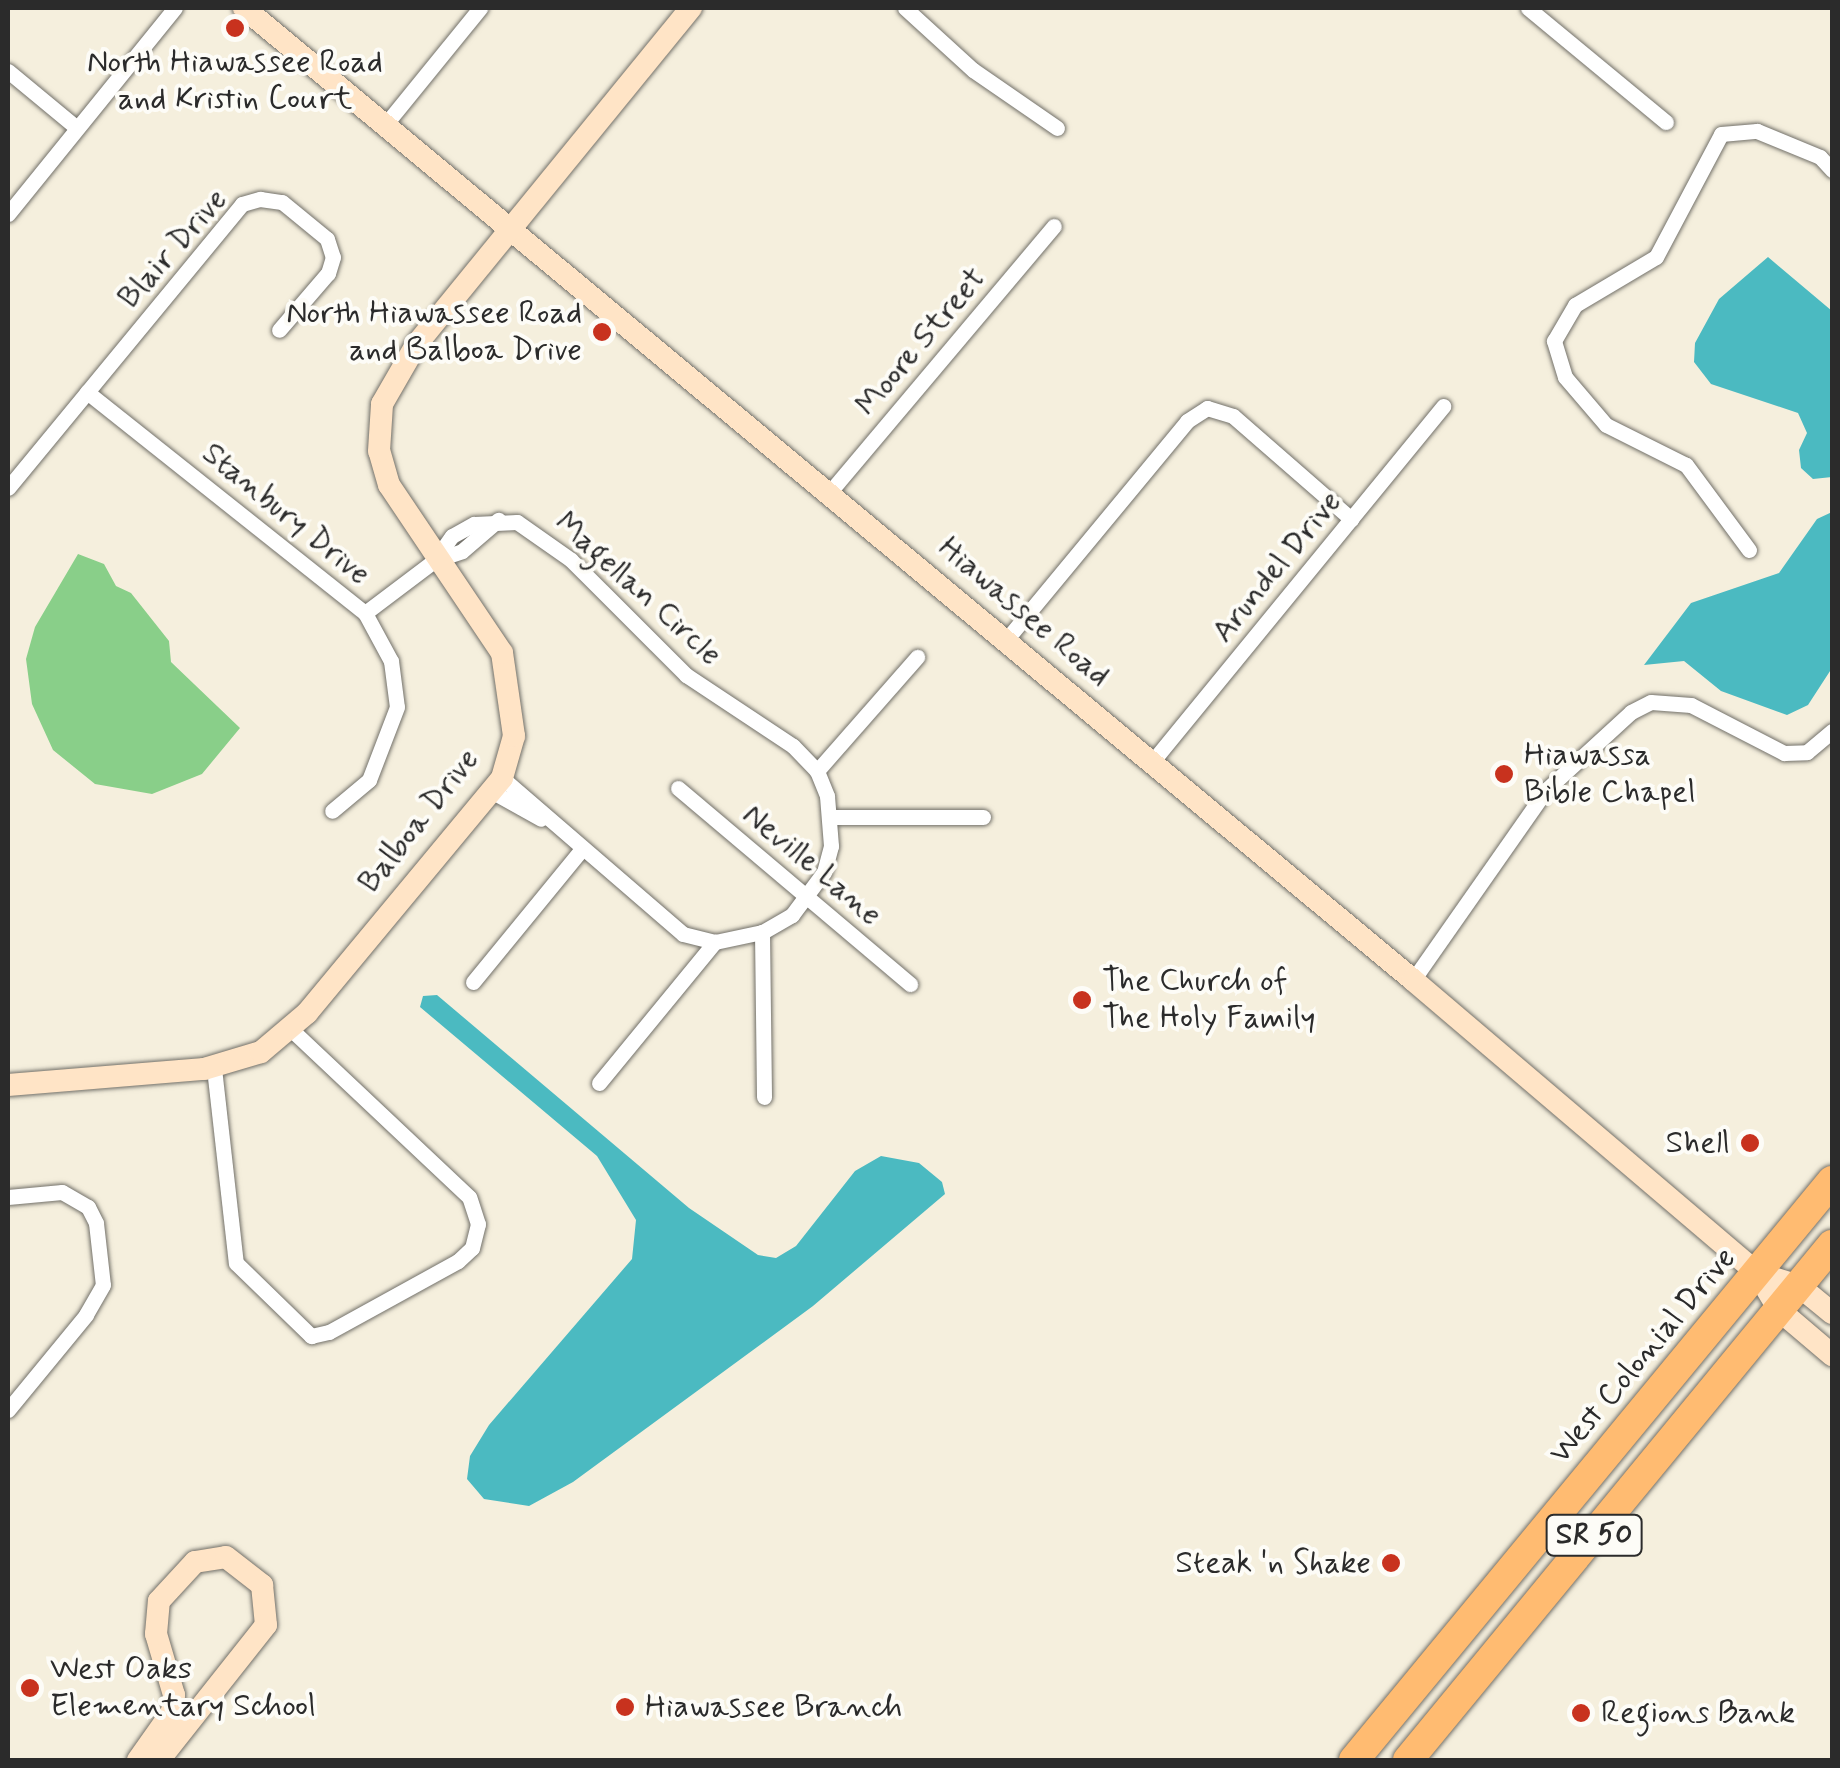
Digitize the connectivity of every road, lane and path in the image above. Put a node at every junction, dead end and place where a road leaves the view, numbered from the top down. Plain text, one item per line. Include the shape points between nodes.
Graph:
1 (175, 8) edge
2 (480, 8) edge
3 (691, 8) edge
4 (904, 8) edge
5 (1528, 8) edge
6 (259, 12) edge
7 (8, 71) edge
8 (1666, 122) dead end
9 (385, 124) junction
10 (78, 128) junction
11 (1057, 128) dead end
12 (1832, 170) edge
13 (8, 214) edge
14 (1054, 226) dead end
15 (512, 230) junction
16 (279, 330) dead end
17 (87, 392) junction
18 (1444, 406) dead end
19 (8, 488) edge
20 (829, 493) junction
21 (1352, 518) junction
22 (1749, 550) dead end
23 (435, 560) junction
24 (365, 613) junction
25 (1006, 640) junction
26 (918, 657) dead end
27 (1832, 731) edge
28 (1152, 762) junction
29 (817, 771) junction
30 (497, 784) junction
31 (678, 788) dead end
32 (332, 811) dead end
33 (832, 817) junction
34 (984, 818) dead end
35 (582, 849) junction
36 (808, 897) junction
37 (762, 932) junction
38 (715, 942) junction
39 (1413, 980) junction
40 (474, 982) dead end
41 (910, 984) dead end
42 (290, 1029) junction
43 (214, 1068) junction
44 (598, 1083) dead end
45 (8, 1085) edge
46 (764, 1098) dead end
47 (1832, 1181) edge
48 (8, 1197) edge
49 (1832, 1246) edge
50 (1757, 1273) junction
51 (1799, 1286) junction
52 (1779, 1310) junction
53 (1832, 1313) edge
54 (1832, 1355) edge
55 (8, 1410) edge
56 (1542, 1534) junction
57 (1412, 1690) junction
58 (1445, 1717) junction
59 (138, 1760) edge
60 (159, 1760) edge
61 (1354, 1760) edge
62 (1391, 1760) edge
63 (1408, 1760) edge

1 - 10 street
2 - 9 street
3 - 15 main road, Balboa Drive
4 - 11 street via 974,70
5 - 8 street
6 - 9 main road, Hiawassee Road
7 - 10 street
9 - 15 main road, Hiawassee Road
10 - 13 street
12 - 22 street via 1820,157 1757,131 1720,134 1656,256 1575,305 1554,341 1566,378 1606,425 1686,465
14 - 20 street, Moore Street
15 - 20 main road, Hiawassee Road
15 - 23 main road, Balboa Drive via 416,345 382,404 383,471
16 - 17 street, Blair Drive via 328,273 332,257 327,239 282,202 260,199 242,204
17 - 19 street, Blair Drive
17 - 24 street, Stanbury Drive
18 - 21 street, Arundel Drive
20 - 25 main road, Hiawassee Road
21 - 25 street via 1234,416 1207,408 1186,421
21 - 28 street, Arundel Drive
23 - 24 street, Magellan Circle
23 - 29 street, Magellan Circle via 462,551 498,520 541,536 686,675 794,746
23 - 30 main road, Balboa Drive via 486,621 502,653 514,736
24 - 32 street, Stanbury Drive via 390,662 397,707 369,780
25 - 28 main road, Hiawassee Road
26 - 29 street
27 - 39 street via 1807,752 1784,753 1692,704 1651,702 1632,712 1546,790
28 - 39 main road, Hiawassee Road
29 - 33 street, Magellan Circle
30 - 35 street
30 - 42 main road, Balboa Drive
31 - 36 street, Neville Lane
33 - 34 street
33 - 36 street, Magellan Circle via 824,872
35 - 38 street via 683,934
35 - 40 street
36 - 37 street, Magellan Circle
36 - 41 street, Neville Lane
37 - 38 street, Magellan Circle
37 - 46 street
38 - 44 street
39 - 50 main road, Hiawassee Road
42 - 43 main road, Balboa Drive via 261,1052
42 - 43 street via 469,1197 478,1224 472,1248 458,1262 329,1332 311,1336 236,1263
43 - 45 main road, Balboa Drive
47 - 50 highway, West Colonial Drive / SR 50
48 - 55 street via 62,1192 88,1207 103,1285
49 - 51 highway, SR 50
50 - 51 main road, Hiawassee Road
50 - 52 main road, Hiawassee Road
50 - 56 highway, West Colonial Drive / SR 50
51 - 52 highway, SR 50
51 - 53 main road, Hiawassee Road
52 - 54 main road, Hiawassee Road
52 - 58 highway, SR 50
56 - 57 highway, West Colonial Drive / SR 50
56 - 58 highway via 1537,1559 1442,1684 1437,1700
57 - 61 highway, West Colonial Drive / SR 50
57 - 62 highway via 1415,1718
58 - 63 highway, SR 50
59 - 60 main road via 172,1712 174,1695 156,1634 159,1601 195,1562 226,1557 262,1585 266,1625

